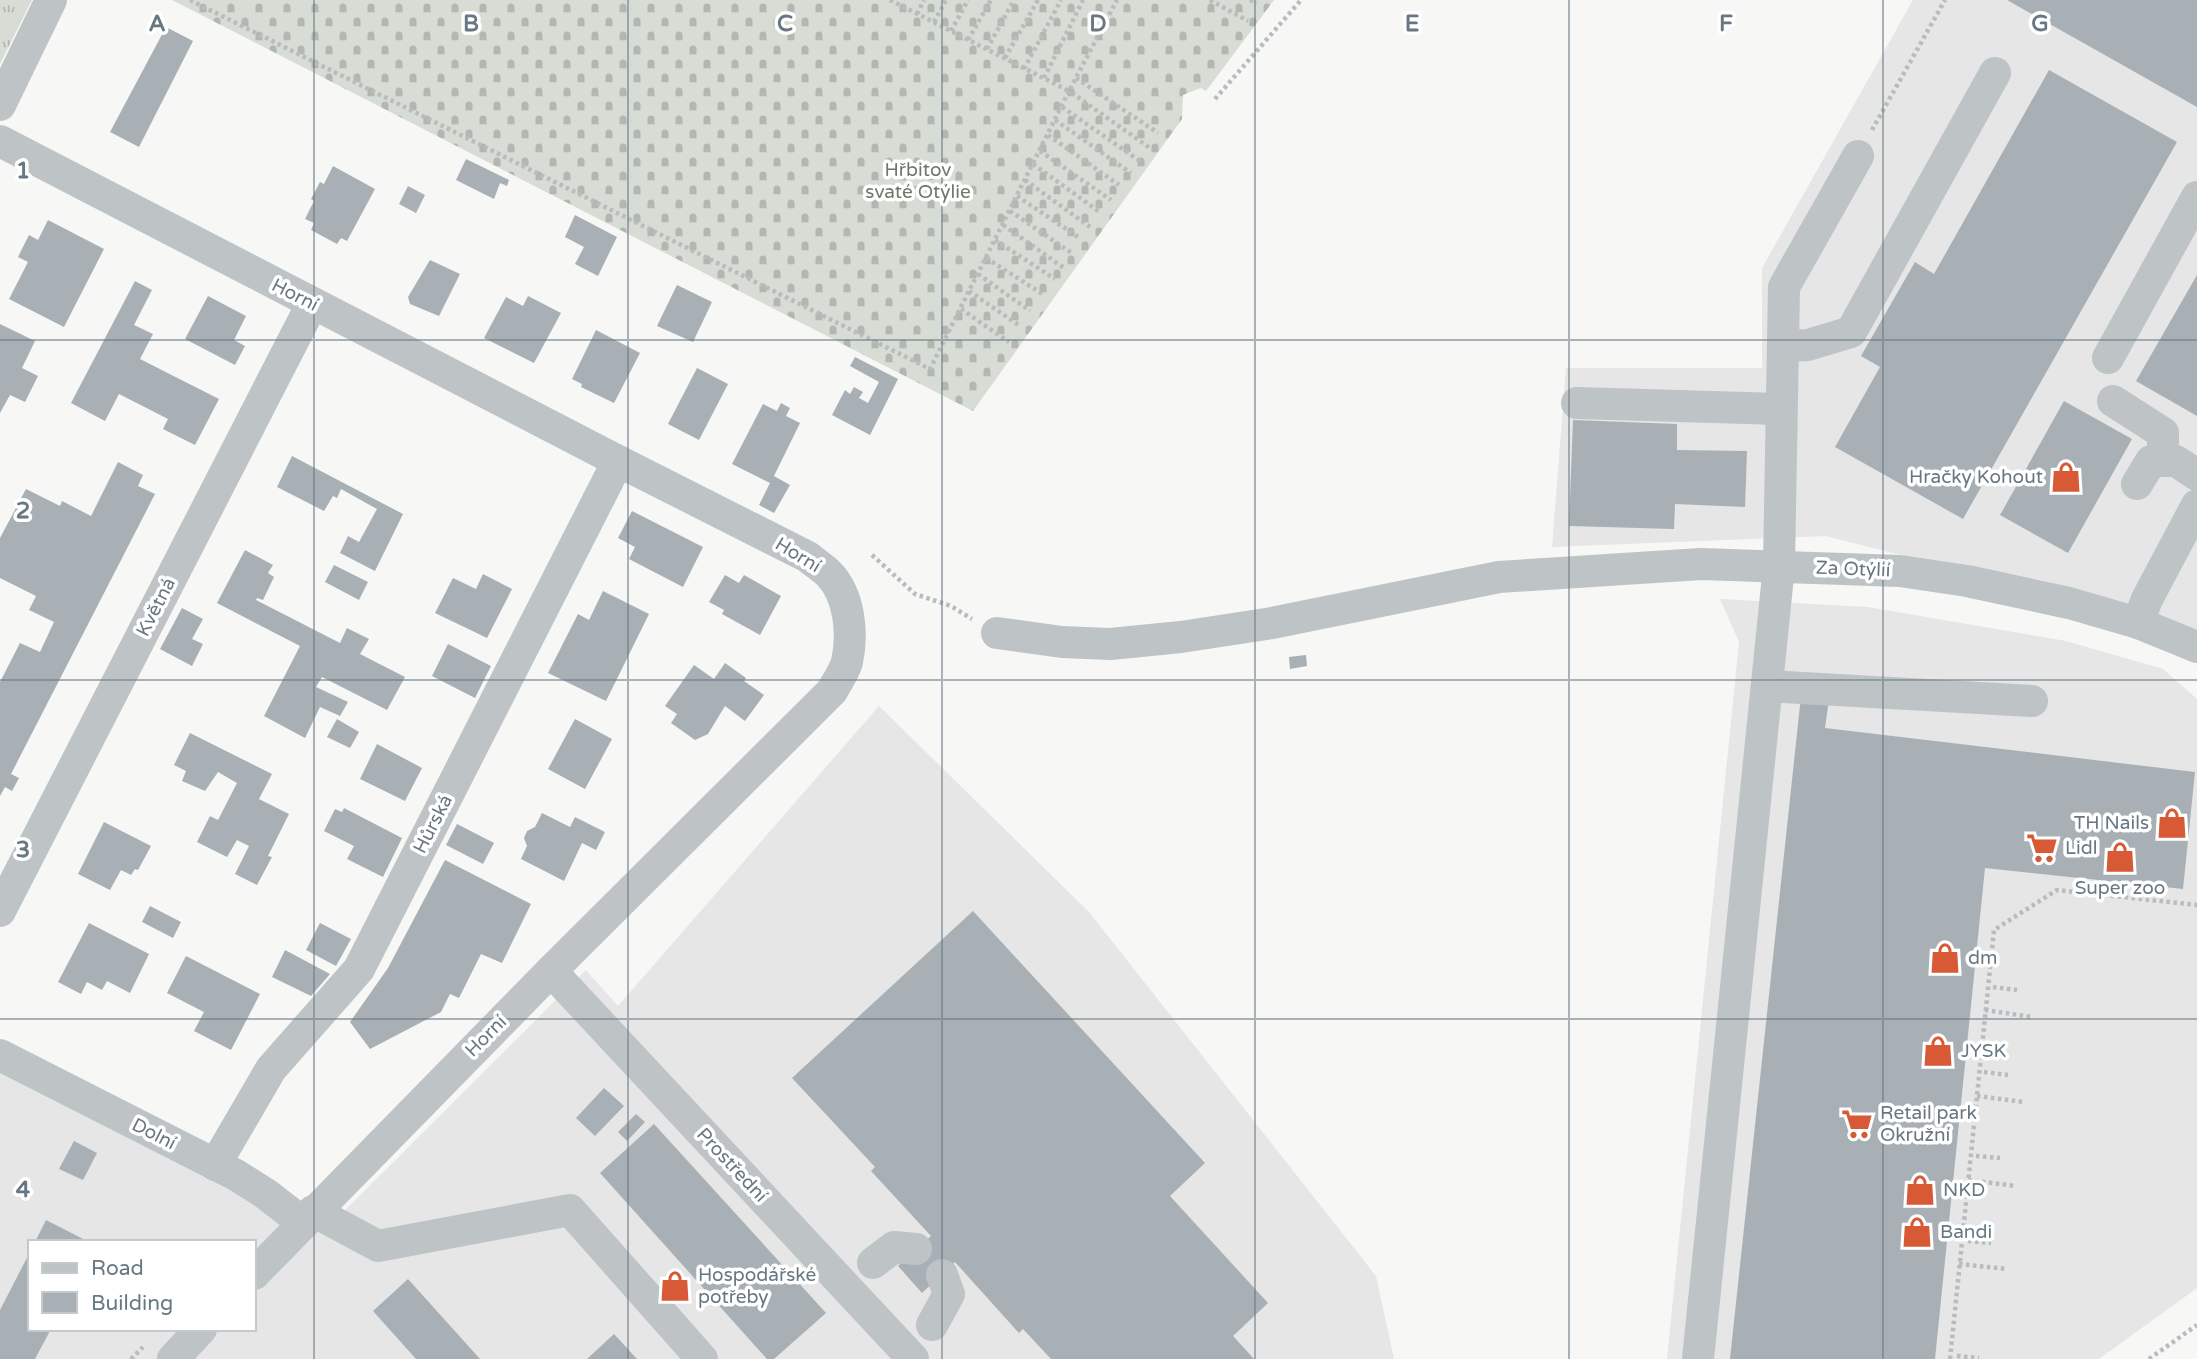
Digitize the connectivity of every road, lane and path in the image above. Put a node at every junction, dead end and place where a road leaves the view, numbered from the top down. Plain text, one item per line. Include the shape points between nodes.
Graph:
1 (51, 0) edge
2 (190, 0) edge
3 (890, 0) edge
4 (924, 0) edge
5 (946, 0) edge
6 (968, 0) edge
7 (991, 0) edge
8 (1014, 0) edge
9 (1038, 0) edge
10 (1061, 0) edge
11 (1083, 0) edge
12 (1117, 0) edge
13 (1210, 0) edge
14 (1250, 0) edge
15 (1301, 0) edge
16 (1945, 0) edge
17 (899, 2) edge
18 (1257, 4) dead end
19 (917, 14) junction
20 (1248, 21) dead end
21 (934, 22) junction
22 (951, 31) junction
23 (968, 40) junction
24 (986, 49) junction
25 (1005, 58) junction
26 (1024, 69) junction
27 (1995, 73) dead end
28 (1044, 78) junction
29 (1076, 78) junction
30 (1069, 91) junction
31 (1215, 99) dead end
32 (0, 105) edge
33 (1062, 107) junction
34 (1055, 120) junction
35 (1158, 133) dead end
36 (1048, 135) junction
37 (1150, 148) dead end
38 (1040, 151) junction
39 (5, 155) edge
40 (1858, 156) joint
41 (1140, 160) dead end
42 (1033, 164) junction
43 (1131, 173) dead end
44 (1025, 180) junction
45 (1119, 185) dead end
46 (1017, 196) junction
47 (2197, 197) edge
48 (1111, 200) dead end
49 (1010, 211) junction
50 (1101, 213) dead end
51 (1003, 225) junction
52 (1090, 227) dead end
53 (1082, 239) dead end
54 (995, 240) junction
55 (1073, 254) dead end
56 (986, 258) junction
57 (1064, 268) dead end
58 (978, 274) junction
59 (1055, 279) dead end
60 (969, 291) junction
61 (1044, 295) dead end
62 (312, 304) junction
63 (961, 309) junction
64 (1030, 311) dead end
65 (1020, 326) dead end
66 (1009, 342) dead end
67 (1783, 346) junction
68 (2108, 358) dead end
69 (2113, 401) dead end
70 (1577, 403) dead end
71 (1781, 409) junction
72 (618, 461) junction
73 (2162, 461) junction
74 (2197, 475) edge
75 (2137, 484) dead end
76 (2197, 505) edge
77 (872, 555) dead end
78 (1779, 566) junction
79 (2138, 623) junction
80 (997, 632) joint
81 (2197, 647) edge
82 (1767, 686) junction
83 (2032, 701) dead end
84 (2197, 905) edge
85 (0, 911) edge
86 (551, 971) junction
87 (1993, 987) dead end
88 (2017, 990) dead end
89 (1986, 1010) junction
90 (2032, 1017) dead end
91 (0, 1055) edge
92 (1984, 1072) dead end
93 (2008, 1075) dead end
94 (1977, 1096) junction
95 (2024, 1102) dead end
96 (1976, 1156) dead end
97 (2000, 1158) dead end
98 (215, 1165) junction
99 (1968, 1180) junction
100 (2016, 1186) dead end
101 (308, 1217) junction
102 (1968, 1241) dead end
103 (1991, 1243) dead end
104 (916, 1249) dead end
105 (873, 1263) dead end
106 (1959, 1264) junction
107 (2007, 1269) dead end
108 (256, 1271) edge
109 (942, 1275) dead end
110 (932, 1325) dead end
111 (2197, 1325) edge
112 (199, 1331) edge
113 (1957, 1356) dead end
114 (173, 1359) edge
115 (702, 1359) edge
116 (913, 1359) edge
117 (1698, 1359) edge
118 (1950, 1359) edge
119 (1979, 1359) edge
120 (2149, 1359) edge

1 - 32 street
2 - 63 path via 930,369
3 - 17 path
4 - 19 path
5 - 21 path
6 - 22 path
7 - 23 path
8 - 24 path
9 - 25 path
10 - 26 path
11 - 28 path
12 - 29 path
13 - 20 path
14 - 18 path
15 - 31 path
16 - 40 path
17 - 19 path
19 - 21 path
21 - 22 path
22 - 23 path
23 - 24 path
24 - 25 path
25 - 26 path
26 - 28 path
27 - 67 street via 1851,332 1808,345
28 - 30 path
29 - 30 path
29 - 35 path
30 - 33 path
30 - 37 path
33 - 34 path
33 - 41 path
34 - 36 path
34 - 43 path
36 - 38 path
36 - 45 path
38 - 42 path
38 - 48 path
39 - 62 street, Horní
40 - 67 street via 1784,287
42 - 44 path
42 - 50 path
44 - 46 path
44 - 52 path
46 - 49 path
46 - 53 path
47 - 68 street
49 - 51 path
49 - 55 path
51 - 54 path
51 - 57 path
54 - 56 path
54 - 59 path
56 - 58 path
56 - 61 path
58 - 60 path
58 - 64 path
60 - 63 path
60 - 65 path
62 - 72 street, Horní
62 - 85 street, Květná
63 - 66 path
67 - 71 street
69 - 73 street via 2162,433
70 - 71 street
71 - 78 street
72 - 86 street, Horní via 808,557 831,575 842,594 850,639 846,664 832,691
72 - 98 street, Hůrská via 359,969 271,1069
73 - 74 street via 2176,461
73 - 75 street via 2151,461
76 - 79 street
77 - 80 path via 915,594 951,606
78 - 79 street, Za Otýlií via 1900,571 1953,579
78 - 80 street, Za Otýlií via 1702,564 1499,577 1272,623 1110,644
78 - 82 street
79 - 81 street, Za Otýlií
82 - 83 street
82 - 117 street
84 - 89 path via 2057,890 1994,930
86 - 101 street, Horní
86 - 116 street, Prostřední
87 - 88 path
89 - 90 path
89 - 94 path
91 - 98 street, Dolní
92 - 93 path
94 - 95 path
94 - 99 path
96 - 97 path
98 - 101 street, Dolní
99 - 100 path
99 - 106 path
101 - 108 street, Horní
101 - 115 street, Dolní via 378,1246 570,1210
102 - 103 path
104 - 105 street via 894,1247
106 - 107 path
106 - 118 path
109 - 110 street via 949,1294
111 - 120 path
112 - 114 street
113 - 119 path

